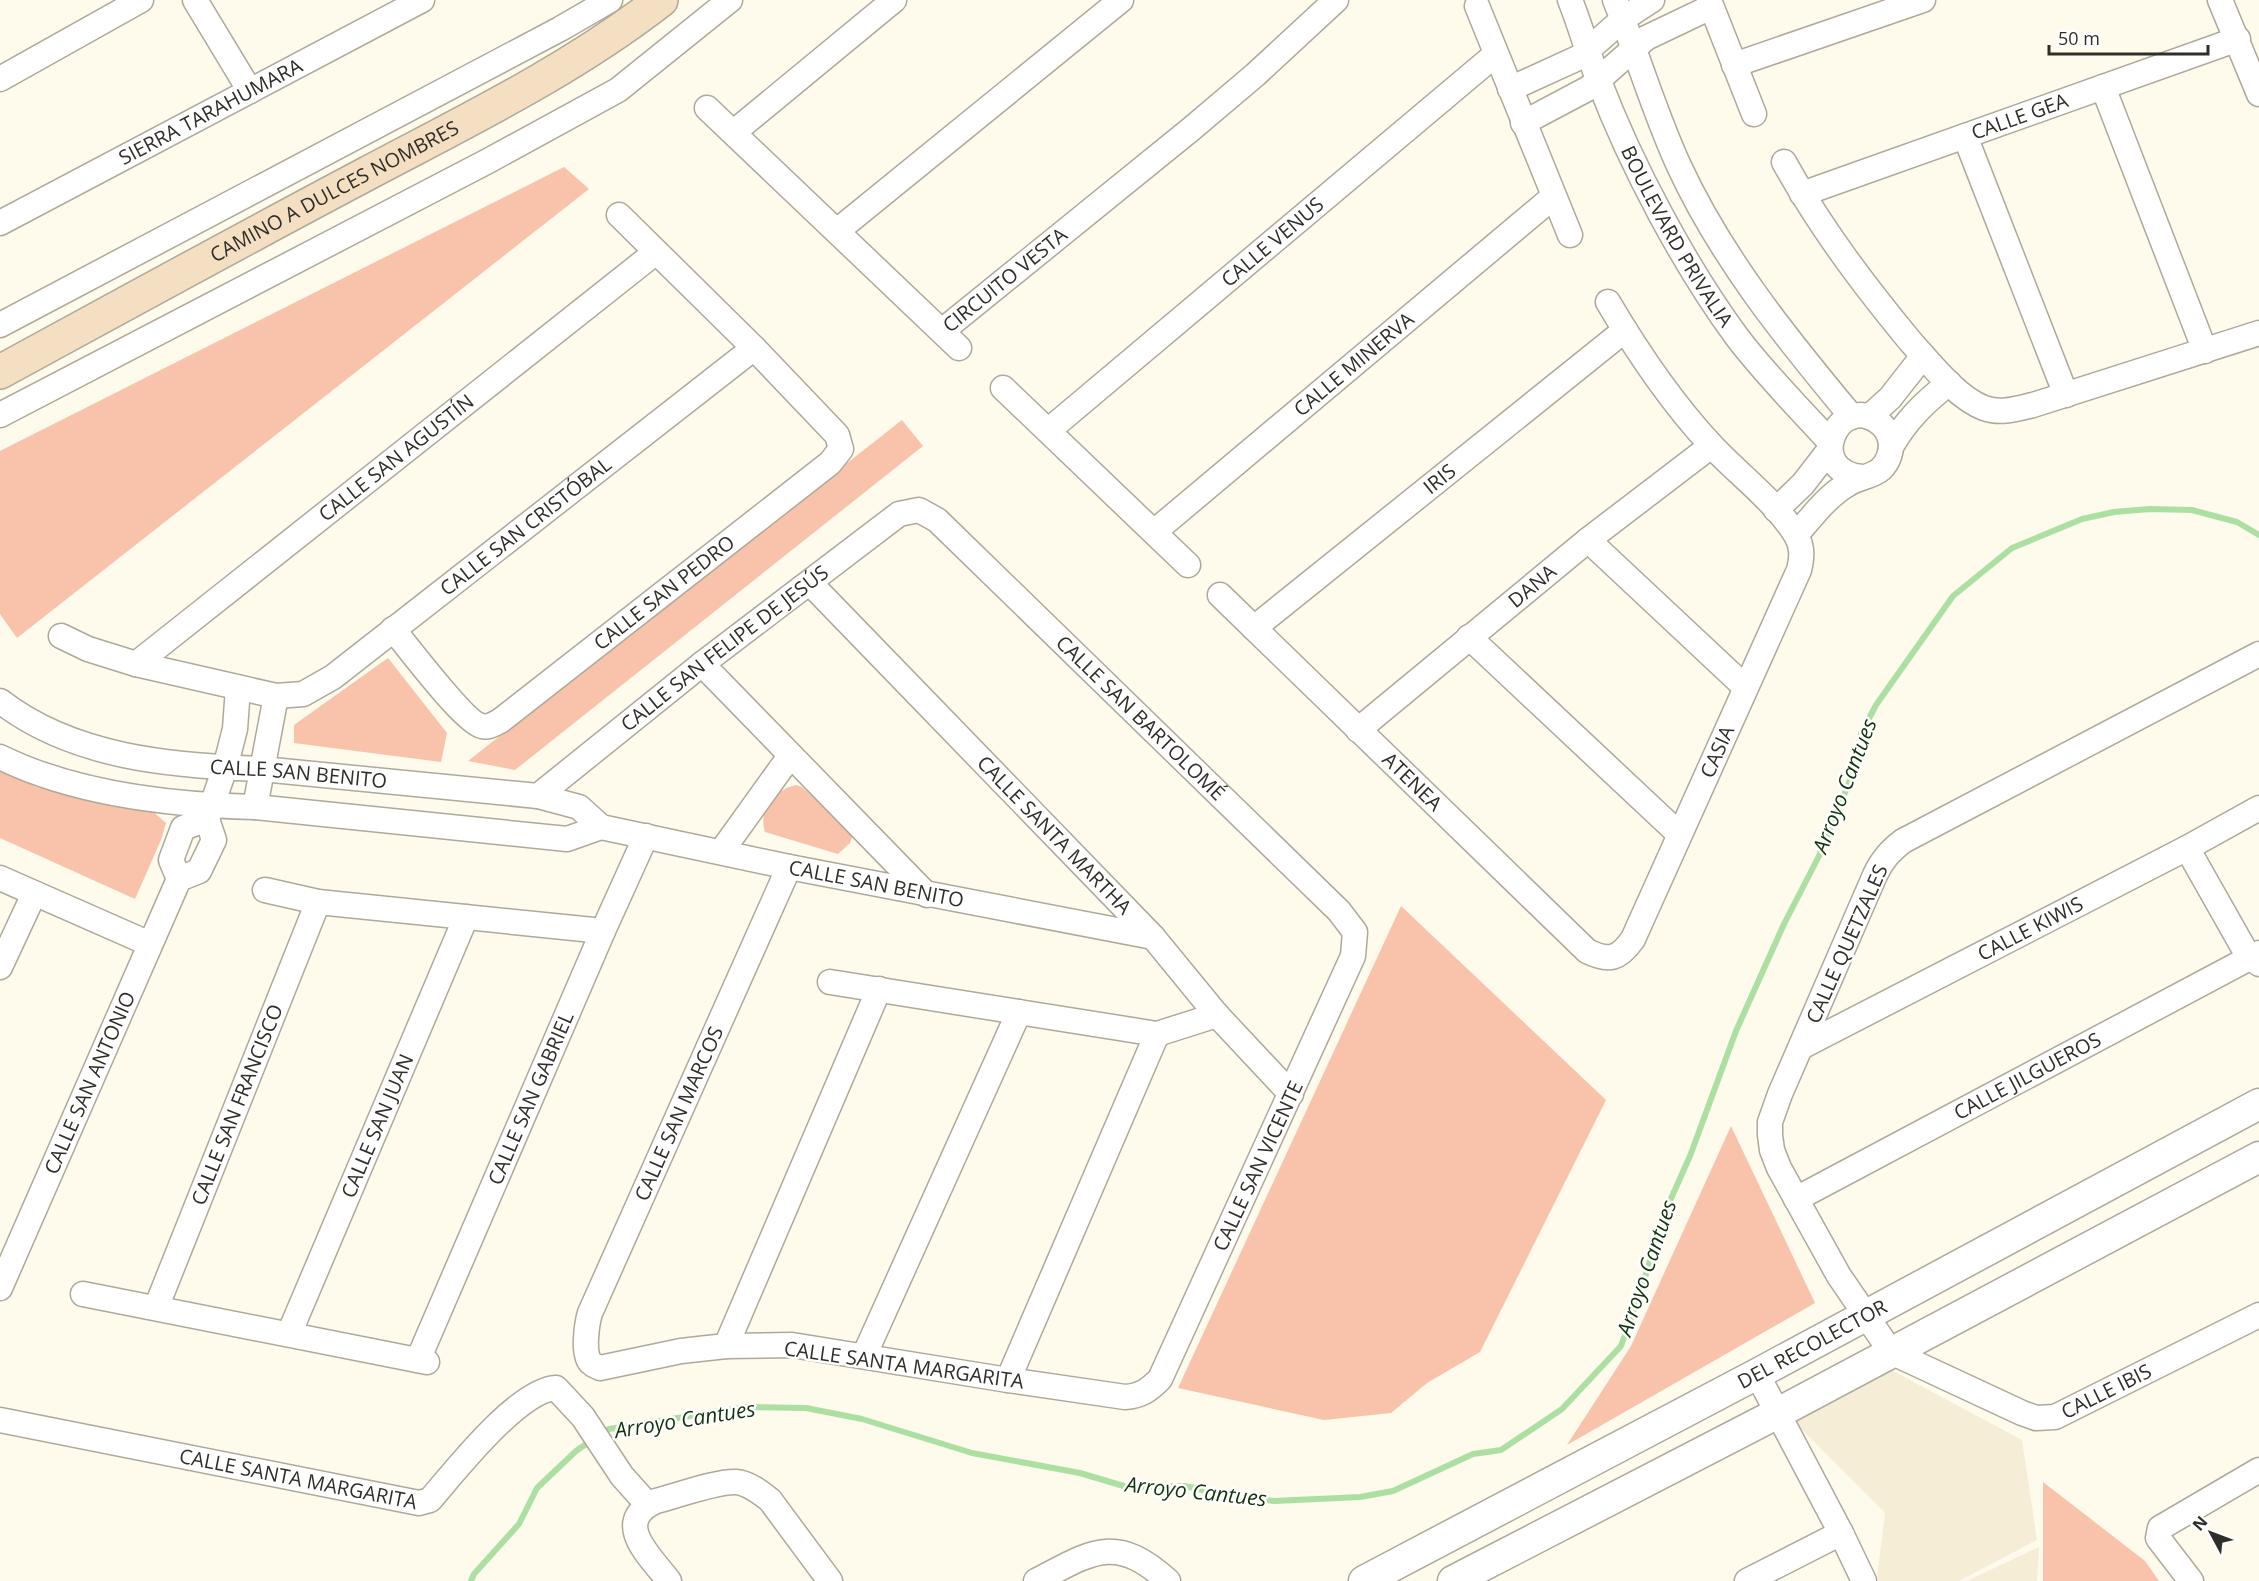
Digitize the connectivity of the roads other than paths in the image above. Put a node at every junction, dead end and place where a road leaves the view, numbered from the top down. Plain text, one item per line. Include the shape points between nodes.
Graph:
1 (141, 0) edge
2 (195, 0) edge
3 (422, 0) edge
4 (610, 0) edge
5 (661, 0) edge
6 (730, 0) edge
7 (894, 0) edge
8 (1121, 0) edge
9 (1336, 0) edge
10 (1570, 0) edge
11 (1652, 0) edge
12 (1923, 0) edge
13 (2220, 0) edge
14 (1710, 3) edge
15 (1477, 6) dead end
16 (1619, 10) edge
17 (2238, 39) junction
18 (1633, 48) junction
19 (1589, 51) junction
20 (1496, 54) junction
21 (1734, 65) junction
22 (0, 79) edge
23 (1599, 81) junction
24 (2103, 87) junction
25 (1510, 90) junction
26 (250, 91) junction
27 (2259, 94) edge
28 (707, 108) dead end
29 (1754, 114) dead end
30 (1523, 123) junction
31 (734, 132) junction
32 (1965, 136) junction
33 (1784, 162) dead end
34 (1802, 194) junction
35 (1553, 197) junction
36 (619, 215) dead end
37 (0, 223) edge
38 (837, 231) junction
39 (1570, 235) dead end
40 (656, 252) junction
41 (1608, 302) dead end
42 (0, 325) edge
43 (1625, 330) junction
44 (2259, 333) edge
45 (754, 348) junction
46 (2205, 351) junction
47 (1923, 356) junction
48 (0, 372) edge
49 (1950, 383) junction
50 (1003, 388) dead end
51 (2066, 395) junction
52 (0, 414) edge
53 (1860, 417) junction
54 (1049, 430) junction
55 (1830, 445) junction
56 (1711, 446) junction
57 (1891, 447) junction
58 (1862, 477) junction
59 (919, 510) joint
60 (1776, 510) junction
61 (1154, 532) junction
62 (1796, 535) junction
63 (1588, 540) junction
64 (1188, 565) dead end
65 (810, 583) junction
66 (1220, 595) dead end
67 (1254, 628) junction
68 (393, 629) junction
69 (61, 636) dead end
70 (1469, 637) junction
71 (2259, 654) edge
72 (136, 664) junction
73 (702, 664) junction
74 (1745, 687) junction
75 (238, 688) junction
76 (285, 696) junction
77 (0, 701) edge
78 (1358, 730) junction
79 (790, 756) junction
80 (0, 757) edge
81 (225, 768) junction
82 (262, 769) junction
83 (538, 796) junction
84 (255, 807) junction
85 (2259, 808) edge
86 (210, 813) junction
87 (602, 827) junction
88 (1679, 834) junction
89 (646, 837) junction
90 (2187, 848) junction
91 (721, 852) junction
92 (789, 867) junction
93 (0, 878) edge
94 (265, 890) dead end
95 (34, 894) junction
96 (927, 895) junction
97 (318, 902) junction
98 (466, 917) junction
99 (603, 931) junction
100 (1355, 932) joint
101 (1153, 937) junction
102 (150, 944) junction
103 (1610, 958) joint
104 (2256, 958) edge
105 (0, 967) edge
106 (830, 982) dead end
107 (879, 989) junction
108 (1019, 1012) junction
109 (1217, 1015) junction
110 (1157, 1034) junction
111 (1801, 1047) junction
112 (1291, 1094) junction
113 (2259, 1104) edge
114 (2259, 1157) edge
115 (1796, 1199) junction
116 (0, 1288) edge
117 (83, 1294) dead end
118 (156, 1308) junction
119 (2259, 1315) edge
120 (1866, 1316) junction
121 (289, 1334) junction
122 (726, 1346) junction
123 (1891, 1352) junction
124 (864, 1356) junction
125 (591, 1363) joint
126 (1757, 1374) junction
127 (1008, 1380) junction
128 (1145, 1392) joint
129 (1778, 1413) junction
130 (0, 1420) edge
131 (2259, 1470) edge
132 (648, 1505) junction
133 (1841, 1533) junction
134 (1375, 1578) edge
135 (669, 1581) edge
136 (831, 1581) edge
137 (1036, 1581) edge
138 (1168, 1581) edge
139 (1453, 1581) edge
140 (1747, 1581) edge
141 (1864, 1581) edge
142 (2191, 1581) edge

1 - 22 street
2 - 26 street
3 - 26 street, SIERRA TARAHUMARA
4 - 42 street
5 - 48 main road, CAMINO A DULCES NOMBRES via 488,111
6 - 52 street via 618,90
7 - 31 street
8 - 38 street
9 - 38 street, CIRCUITO VESTA via 951,340
10 - 19 street, BOULEVARD PRIVALIA
11 - 16 street
12 - 21 street
13 - 17 street
14 - 18 street
14 - 21 street
15 - 20 street
16 - 18 street, BOULEVARD PRIVALIA
16 - 19 street
17 - 24 street, CALLE GEA
17 - 27 street
18 - 23 street
18 - 53 street, BOULEVARD PRIVALIA via 1680,168 1743,278 1793,345
19 - 23 street, BOULEVARD PRIVALIA
19 - 25 street
20 - 25 street
20 - 54 street, CALLE VENUS
21 - 29 street
23 - 30 street
23 - 55 street, BOULEVARD PRIVALIA via 1649,191 1713,302 1765,371
24 - 32 street, CALLE GEA
24 - 46 street
25 - 30 street
26 - 37 street, SIERRA TARAHUMARA
28 - 31 street, CIRCUITO VESTA
30 - 35 street
31 - 38 street, CIRCUITO VESTA
32 - 34 street, CALLE GEA
32 - 51 street
33 - 34 street
34 - 47 street via 1846,261
35 - 39 street
35 - 61 street, CALLE MINERVA
36 - 40 street
40 - 45 street
40 - 72 street, CALLE SAN AGUSTÍN
41 - 43 street
43 - 56 street via 1651,371
43 - 67 street, IRIS
44 - 46 street
45 - 68 street, CALLE SAN CRISTÓBAL
45 - 68 street, CALLE SAN PEDRO via 837,435 841,449 830,463 500,721 482,727 466,717
46 - 51 street
47 - 49 street
47 - 53 street via 1890,398
49 - 51 street via 1966,398 2002,412
49 - 57 street via 1913,414
50 - 54 street
53 - 55 street via 1838,426
53 - 57 street via 1876,420 1888,432
54 - 61 street
55 - 58 street via 1837,466 1852,476
55 - 60 street via 1803,484
56 - 60 street
56 - 63 street, DANA
57 - 58 street via 1882,468
58 - 62 street via 1835,492
59 - 65 street, CALLE SAN FELIPE DE JESÚS via 899,514
59 - 100 street, CALLE SAN BARTOLOMÉ via 937,520 1339,911
60 - 62 street
61 - 64 street
62 - 74 street, CASIA via 1802,556 1799,570
63 - 70 street, DANA
63 - 74 street
65 - 73 street, CALLE SAN FELIPE DE JESÚS
65 - 101 street, CALLE SANTA MARTHA
66 - 67 street, ATENEA
67 - 78 street, ATENEA
68 - 76 street, CALLE SAN CRISTÓBAL via 333,677 315,688
69 - 72 street
70 - 78 street, DANA
70 - 88 street
71 - 111 street, CALLE QUETZALES via 1891,850 1875,875
72 - 75 street
73 - 79 street
73 - 83 street, CALLE SAN FELIPE DE JESÚS
74 - 88 street, CASIA
75 - 76 street
75 - 81 street via 235,729
76 - 82 street
77 - 81 street, CALLE SAN BENITO via 63,737 100,750
78 - 103 street, ATENEA via 1587,951
79 - 91 street
79 - 96 street
80 - 86 street, CALLE SAN BENITO via 92,788
81 - 82 street, CALLE SAN BENITO
81 - 86 street
82 - 83 street, CALLE SAN BENITO
82 - 84 street
83 - 87 street, CALLE SAN BENITO via 579,807
84 - 86 street, CALLE SAN BENITO
84 - 87 street, CALLE SAN BENITO via 567,840
85 - 90 street, CALLE KIWIS
86 - 102 street, CALLE SAN ANTONIO via 183,828 171,860 178,879
87 - 89 street, CALLE SAN BENITO
88 - 103 street, CASIA via 1633,939 1623,952
89 - 91 street, CALLE SAN BENITO
89 - 99 street, CALLE SAN GABRIEL
90 - 104 street
90 - 111 street, CALLE KIWIS
91 - 92 street, CALLE SAN BENITO
92 - 96 street, CALLE SAN BENITO
92 - 125 street, CALLE SAN MARCOS via 590,1313 585,1330
93 - 95 street
94 - 97 street
95 - 102 street
95 - 105 street
96 - 101 street, CALLE SAN BENITO
97 - 98 street
97 - 118 street, CALLE SAN FRANCISCO
98 - 99 street
98 - 121 street, CALLE SAN JUAN
99 - 121 street, CALLE SAN GABRIEL via 422,1361
100 - 112 street, CALLE SAN VICENTE via 1353,956
101 - 109 street, CALLE SANTA MARTHA
102 - 116 street, CALLE SAN ANTONIO
104 - 115 street, CALLE JILGUEROS
106 - 107 street
107 - 108 street
107 - 122 street
108 - 110 street
108 - 124 street
109 - 110 street
109 - 112 street, CALLE SANTA MARTHA
110 - 127 street
111 - 115 street, CALLE QUETZALES via 1770,1122 1772,1150
112 - 128 street, CALLE SAN VICENTE via 1160,1379
113 - 120 street, DEL RECOLECTOR
114 - 123 street
115 - 120 street, CALLE QUETZALES
117 - 118 street
118 - 121 street
119 - 123 street, CALLE IBIS via 2068,1412 2046,1418 2022,1413
120 - 123 street
120 - 126 street, DEL RECOLECTOR
122 - 124 street, CALLE SANTA MARGARITA via 792,1345
122 - 125 street, CALLE SANTA MARGARITA via 600,1368
123 - 129 street
124 - 127 street, CALLE SANTA MARGARITA
126 - 129 street
126 - 134 street, DEL RECOLECTOR
127 - 128 street, CALLE SANTA MARGARITA via 1125,1397
129 - 133 street
129 - 139 street
130 - 132 street, CALLE SANTA MARGARITA via 419,1503 430,1500 490,1432 530,1399 556,1388 583,1417 622,1476
131 - 142 street via 2164,1524 2158,1533
132 - 135 street via 637,1516 636,1538
132 - 136 street via 724,1483 748,1486 770,1500
133 - 140 street
133 - 141 street
137 - 138 street via 1081,1558 1115,1550 1150,1565

